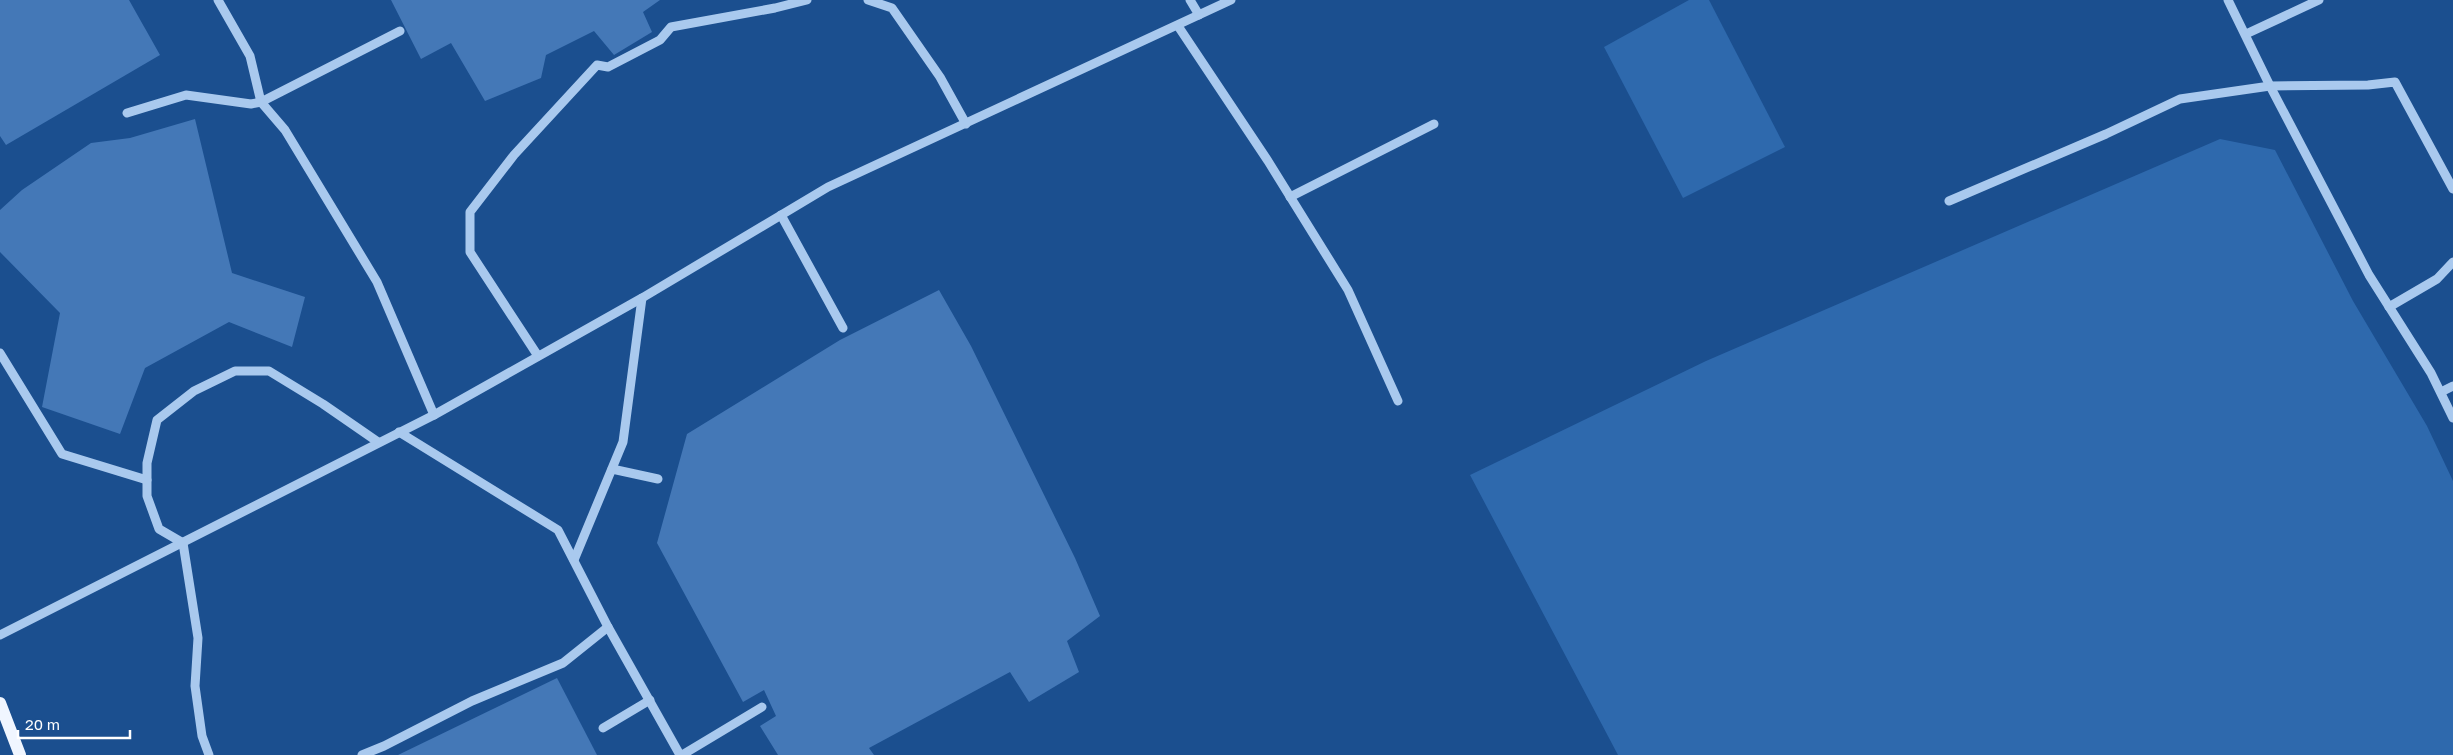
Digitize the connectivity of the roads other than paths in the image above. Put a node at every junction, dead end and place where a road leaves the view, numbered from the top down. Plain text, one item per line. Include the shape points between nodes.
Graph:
1 (218, 0) edge
2 (807, 0) edge
3 (868, 0) edge
4 (1190, 0) edge
5 (1231, 0) edge
6 (2228, 0) edge
7 (2319, 0) edge
8 (890, 4) edge
9 (1200, 15) junction
10 (1178, 26) junction
11 (400, 31) dead end
12 (2246, 34) junction
13 (2270, 86) junction
14 (261, 102) junction
15 (128, 113) dead end
16 (966, 124) junction
17 (1434, 124) dead end
18 (2453, 189) edge
19 (1290, 197) junction
20 (1950, 201) dead end
21 (781, 215) junction
22 (2453, 262) edge
23 (642, 298) junction
24 (2389, 306) junction
25 (843, 328) dead end
26 (0, 353) edge
27 (538, 356) junction
28 (2453, 386) edge
29 (2441, 392) junction
30 (1398, 401) dead end
31 (434, 415) junction
32 (2453, 418) edge
33 (399, 432) junction
34 (378, 442) junction
35 (612, 469) junction
36 (658, 479) dead end
37 (147, 480) junction
38 (183, 543) junction
39 (574, 560) junction
40 (608, 626) junction
41 (0, 635) edge
42 (650, 700) junction
43 (0, 703) edge
44 (762, 707) dead end
45 (603, 728) dead end
46 (20, 755) edge
47 (210, 755) edge
48 (362, 755) edge
49 (681, 755) edge

1 - 14 lane via 250,56
2 - 27 lane via 671,27 660,40 608,67 597,66 514,155 470,212 470,252
3 - 8 lane
4 - 9 lane
5 - 9 lane
6 - 12 lane
7 - 12 lane
8 - 16 lane via 940,77
9 - 10 lane
10 - 16 lane
10 - 19 lane
11 - 14 lane
12 - 13 lane
13 - 18 lane via 2395,82
13 - 20 lane via 2180,99
13 - 24 lane via 2369,275
14 - 15 lane via 251,104 186,95
14 - 31 lane via 285,130 377,282
16 - 21 lane via 828,187
17 - 19 lane
19 - 30 lane via 1348,290
21 - 23 lane
21 - 25 lane
22 - 24 lane via 2436,279
23 - 27 lane
23 - 35 lane via 623,442
24 - 29 lane
26 - 37 lane via 62,454
27 - 31 lane
28 - 29 lane
29 - 32 lane
31 - 33 lane
33 - 34 lane
33 - 39 lane via 558,530
34 - 37 lane via 269,371 235,371 194,391 157,420 147,462
34 - 38 lane
35 - 36 lane
35 - 39 lane
37 - 38 lane via 147,496 159,529
38 - 41 lane
38 - 47 lane via 198,638 195,686 202,736
39 - 40 lane
40 - 42 lane
40 - 48 lane via 563,663 472,701
42 - 45 lane
42 - 49 lane
43 - 46 main road
44 - 49 lane

